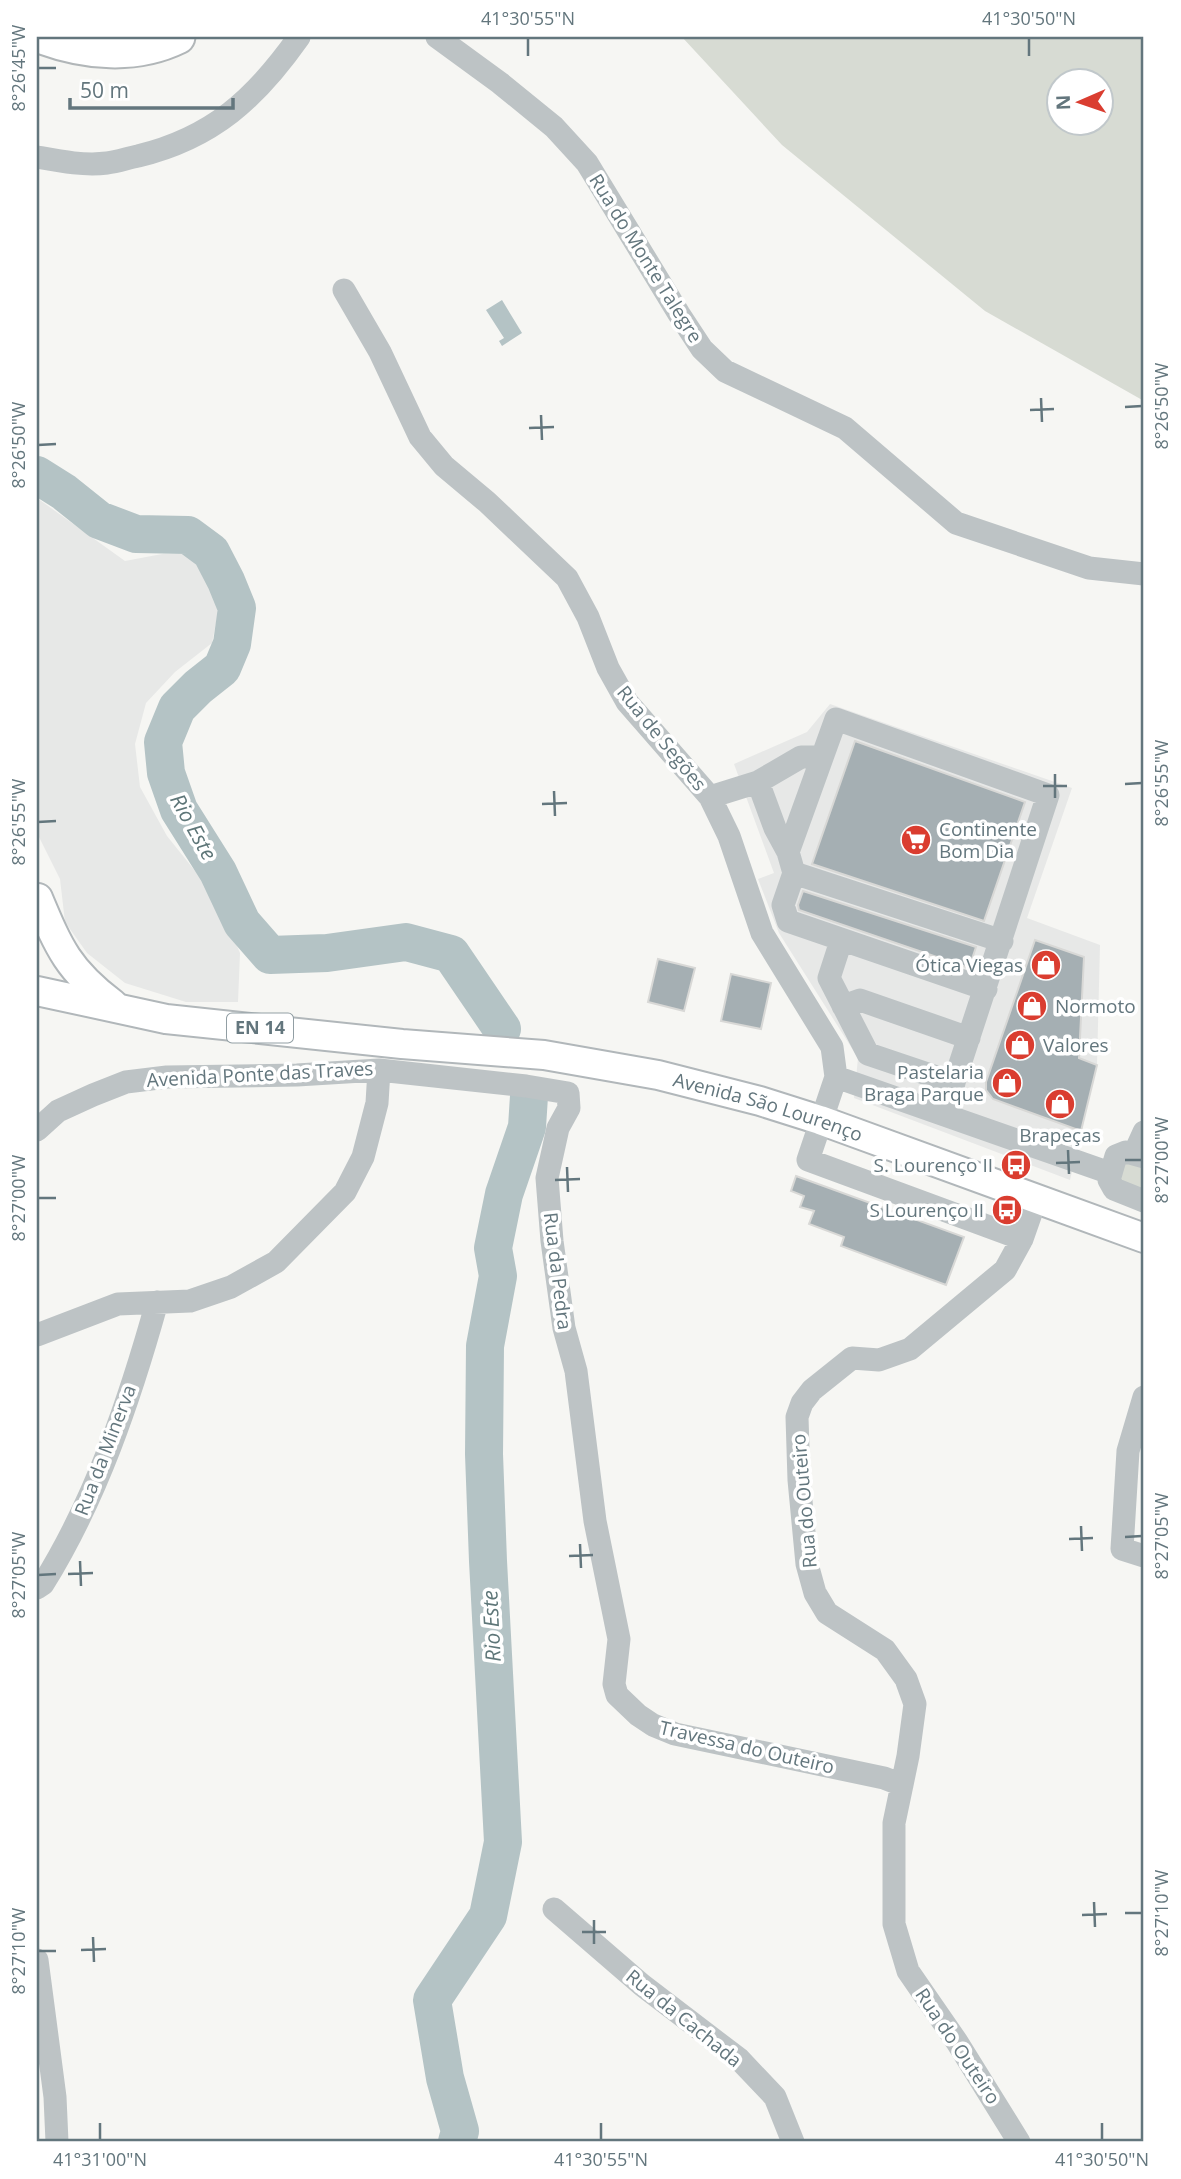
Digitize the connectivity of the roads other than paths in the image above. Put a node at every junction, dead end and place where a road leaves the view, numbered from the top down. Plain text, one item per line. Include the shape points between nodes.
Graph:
1 (42, 37) edge
2 (178, 37) edge
3 (299, 37) edge
4 (437, 37) edge
5 (37, 157) edge
6 (344, 290) dead end
7 (1144, 574) edge
8 (822, 757) junction
9 (758, 782) junction
10 (710, 797) junction
11 (791, 862) junction
12 (37, 899) edge
13 (841, 941) junction
14 (1002, 941) junction
15 (986, 989) junction
16 (37, 991) edge
17 (843, 1006) junction
18 (118, 1008) junction
19 (969, 1038) junction
20 (402, 1044) junction
21 (379, 1070) junction
22 (836, 1077) junction
23 (954, 1083) junction
24 (944, 1113) junction
25 (820, 1120) junction
26 (37, 1130) edge
27 (1144, 1132) edge
28 (1139, 1156) edge
29 (1110, 1173) junction
30 (1036, 1199) junction
31 (1139, 1199) edge
32 (1133, 1234) edge
33 (1022, 1239) junction
34 (157, 1303) junction
35 (37, 1335) edge
36 (1144, 1397) edge
37 (1144, 1556) edge
38 (37, 1588) edge
39 (619, 1639) joint
40 (902, 1785) junction
41 (554, 1909) dead end
42 (37, 1959) edge
43 (57, 2142) edge
44 (793, 2142) edge
45 (1019, 2142) edge

1 - 2 highway via 89,50 122,51 149,48
3 - 5 street via 250,98 212,127 162,150 106,163
4 - 7 street, Rua do Monte Talegre via 554,127 587,163 702,349 725,371 845,428 956,523 1089,568
6 - 10 street, Rua de Segões via 380,352 420,438 444,467 567,578 627,702
8 - 9 street via 801,757
8 - 11 street
8 - 14 street via 836,719 1048,795
9 - 10 street
9 - 11 street
10 - 22 street, Rua de Segões via 729,836 762,933 832,1047
11 - 13 street via 783,905 788,921
11 - 14 street
12 - 18 main road, EN 14 via 61,952 93,989
13 - 15 street
13 - 17 street via 829,978
14 - 15 street
15 - 19 street
16 - 18 main road, EN 14
17 - 19 street via 860,1000
17 - 23 street via 868,1054
18 - 20 main road, EN 14 via 166,1018
19 - 23 street
20 - 21 street, Avenida Ponte das Traves
20 - 25 main road, Avenida São Lourenço / EN 14 via 544,1055 694,1083
21 - 26 street, Avenida Ponte das Traves via 167,1076 126,1082 58,1111
21 - 34 street via 377,1103 363,1157 345,1192 276,1262 231,1287 190,1301
21 - 39 street, Rua da Pedra via 568,1093 569,1108 558,1128 547,1178 552,1241 564,1328 576,1371 595,1521
22 - 24 street
22 - 25 street
23 - 24 street
24 - 29 street
25 - 30 main road, Avenida São Lourenço / EN 14
25 - 33 street via 808,1160
27 - 28 street
28 - 29 street via 1126,1152 1116,1156
29 - 31 street via 1114,1189
30 - 32 main road, Avenida São Lourenço / EN 14
30 - 33 street, Rua do Outeiro
31 - 32 street
33 - 40 street, Rua do Outeiro via 1005,1270 922,1341 892,1358 852,1358 812,1390 797,1416 807,1564 815,1593 827,1613 885,1650 906,1679 915,1704
34 - 35 street via 118,1304
34 - 38 street, Rua da Minerva via 122,1413 87,1499 67,1545
36 - 37 street via 1128,1451 1122,1549
39 - 40 street, Travessa do Outeiro via 614,1672 617,1695 653,1725 675,1734
40 - 45 street, Rua do Outeiro via 894,1823 894,1924 908,1971
41 - 44 street, Rua da Cachada via 642,1985 739,2059 775,2097
42 - 43 street

